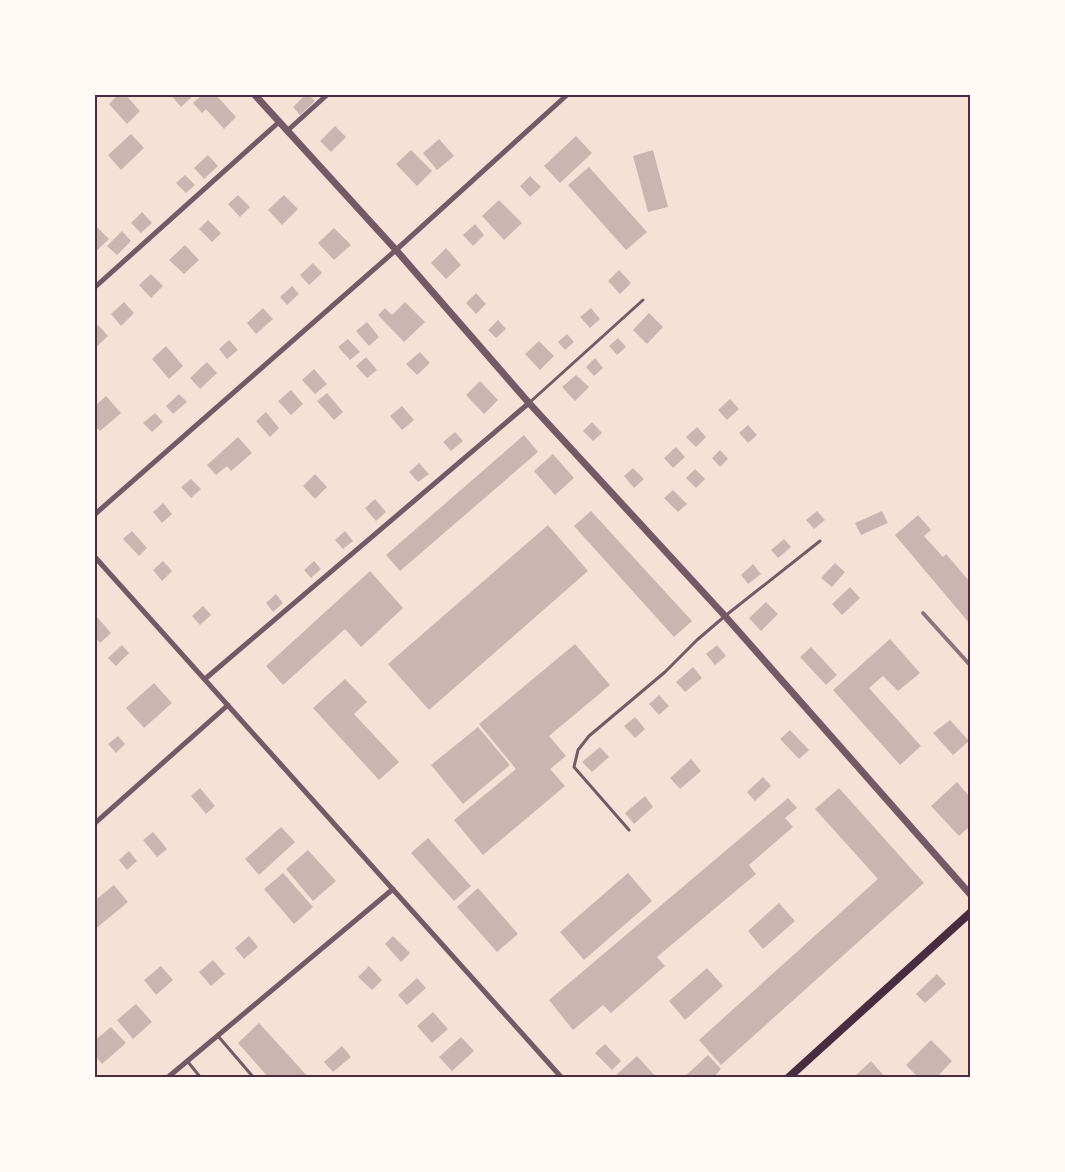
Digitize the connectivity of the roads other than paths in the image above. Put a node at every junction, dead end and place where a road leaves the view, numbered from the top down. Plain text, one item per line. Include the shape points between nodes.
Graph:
1 (254, 94) edge
2 (328, 94) edge
3 (568, 94) edge
4 (279, 122) junction
5 (287, 131) junction
6 (396, 250) junction
7 (94, 288) edge
8 (643, 300) dead end
9 (529, 403) junction
10 (94, 515) edge
11 (820, 541) dead end
12 (94, 556) edge
13 (725, 616) junction
14 (205, 679) junction
15 (228, 705) junction
16 (94, 825) edge
17 (629, 830) dead end
18 (393, 889) junction
19 (970, 894) edge
20 (970, 913) edge
21 (217, 1035) junction
22 (186, 1061) junction
23 (167, 1077) edge
24 (201, 1077) edge
25 (254, 1077) edge
26 (562, 1077) edge
27 (788, 1077) edge

1 - 4 street
2 - 5 street
3 - 6 street
4 - 5 street
4 - 7 street
5 - 6 street
6 - 9 street
6 - 10 street
8 - 9 lane
9 - 13 street
9 - 14 street
11 - 13 lane
12 - 14 street
13 - 17 lane via 578,750 574,767
13 - 19 street
14 - 15 street
15 - 16 street
15 - 18 street
18 - 21 street
18 - 26 street
20 - 27 main road
21 - 22 street
21 - 25 lane
22 - 23 street
22 - 24 lane

